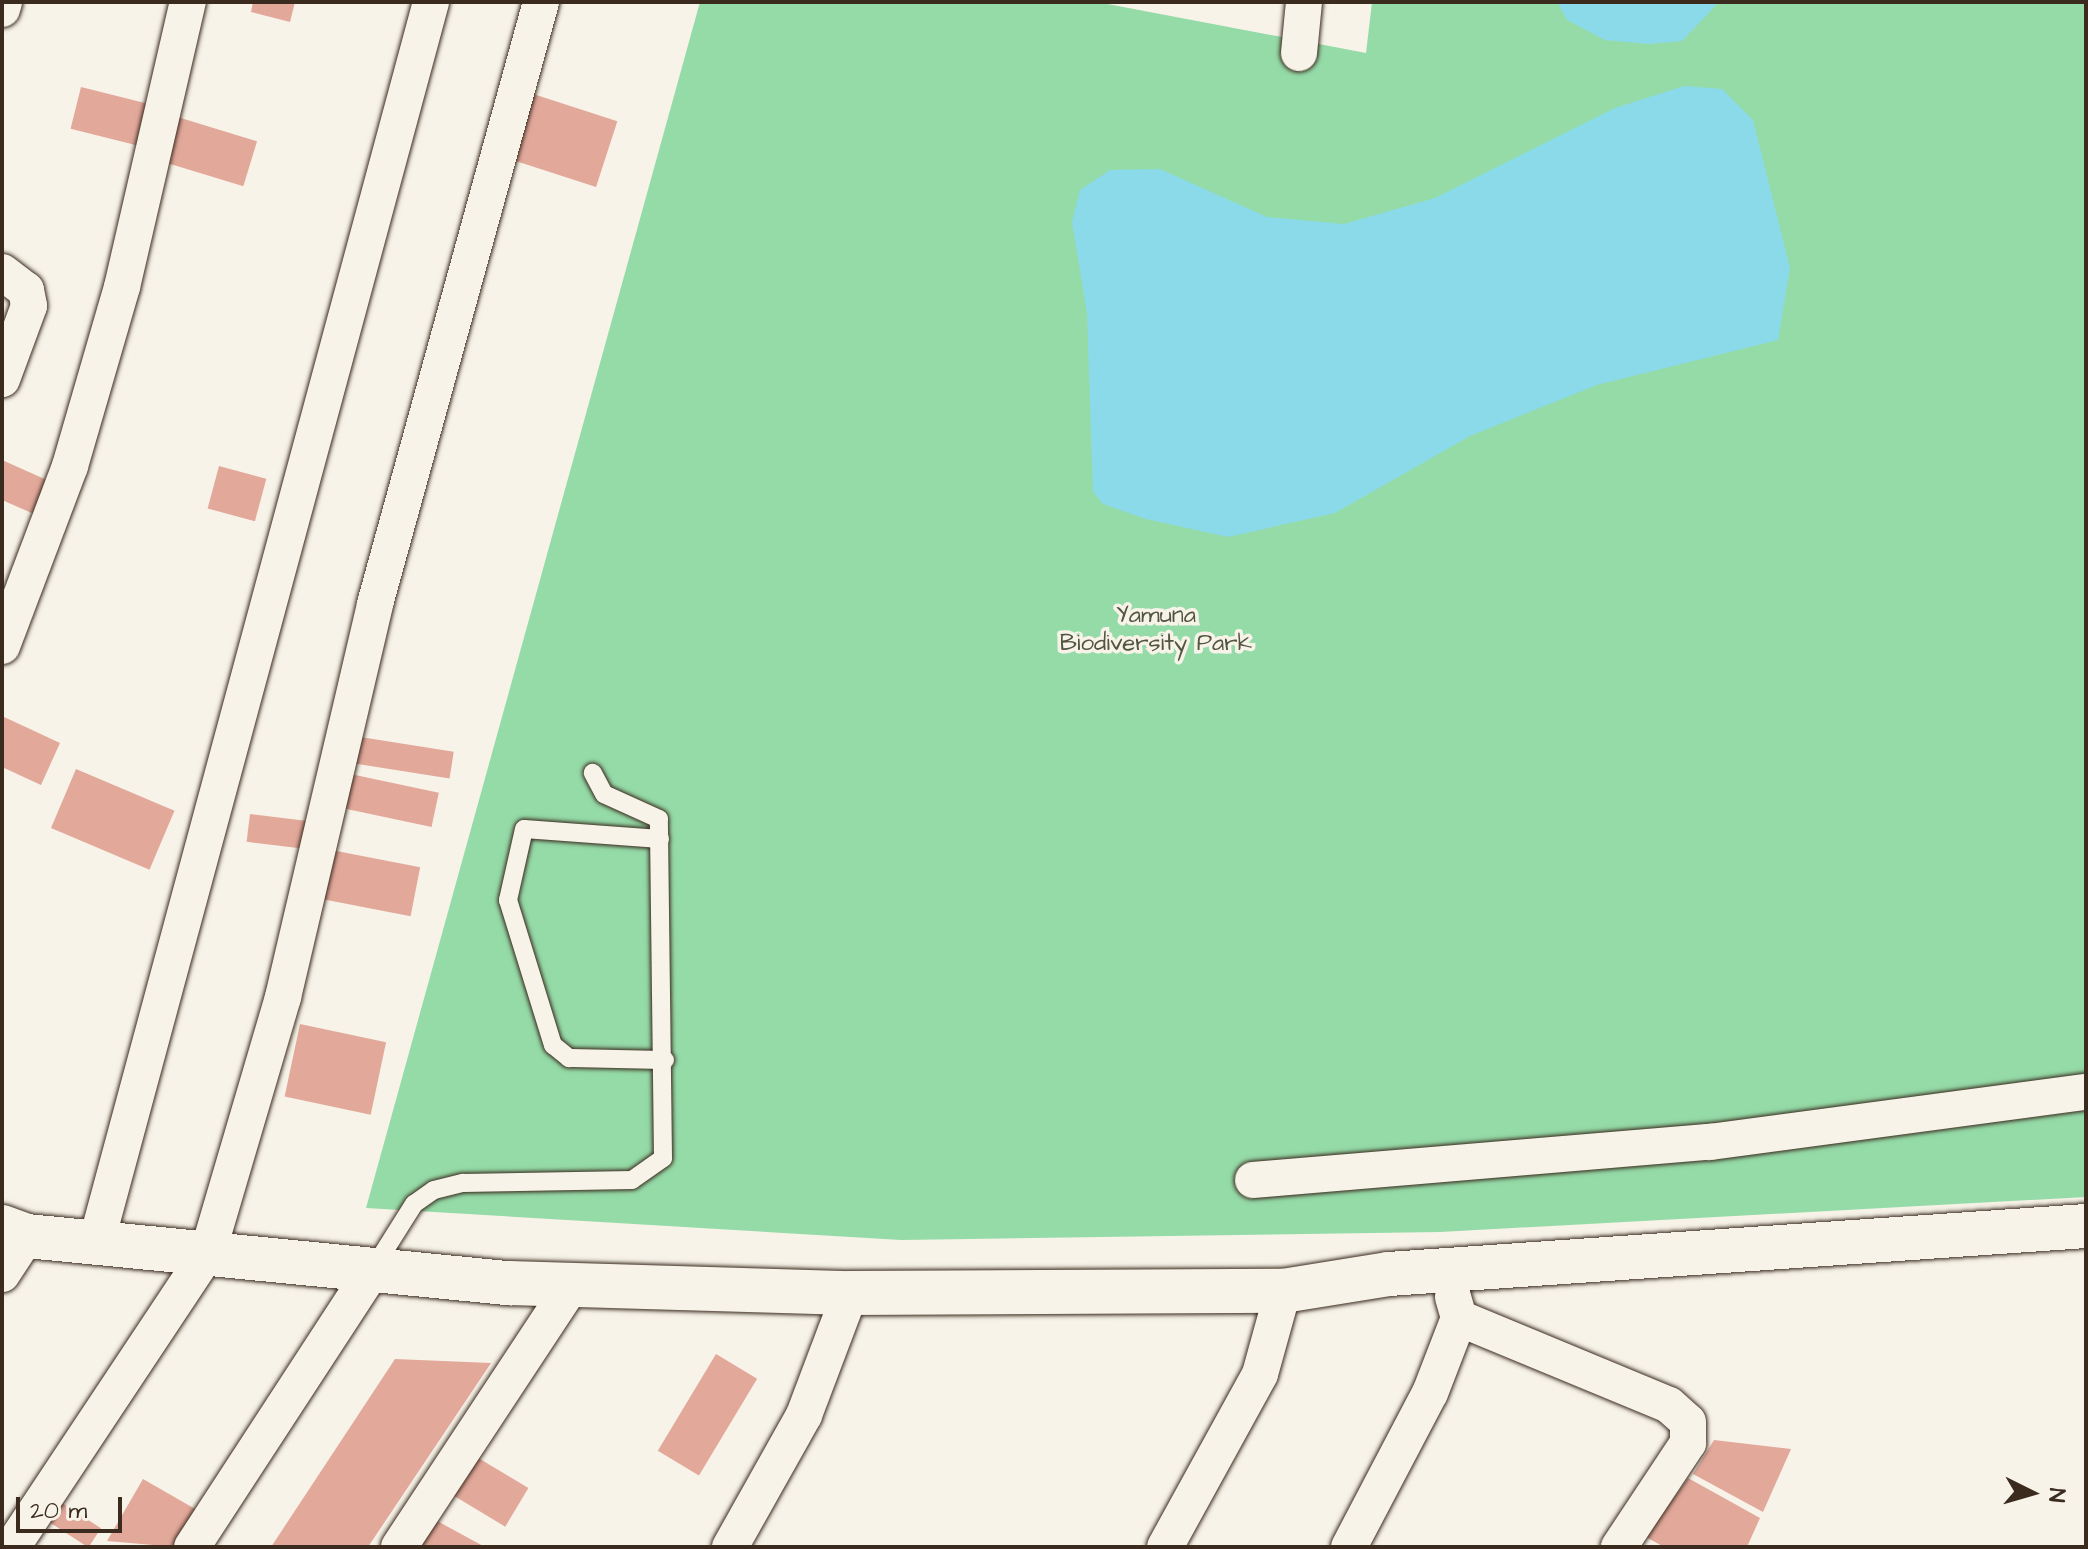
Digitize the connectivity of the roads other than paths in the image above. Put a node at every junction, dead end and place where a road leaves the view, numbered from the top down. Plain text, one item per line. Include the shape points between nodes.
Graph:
1 (4, 2) edge
2 (188, 2) edge
3 (431, 2) edge
4 (541, 2) edge
5 (1304, 2) edge
6 (2, 9) edge
7 (1299, 53) dead end
8 (2, 272) edge
9 (2, 379) edge
10 (2, 646) edge
11 (593, 773) dead end
12 (660, 839) junction
13 (665, 1060) junction
14 (2086, 1092) edge
15 (1253, 1180) dead end
16 (2086, 1226) edge
17 (15, 1232) edge
18 (97, 1240) junction
19 (208, 1252) junction
20 (373, 1269) junction
21 (1447, 1272) junction
22 (2, 1274) edge
23 (572, 1285) junction
24 (1283, 1291) junction
25 (850, 1293) junction
26 (1459, 1318) junction
27 (12, 1547) edge
28 (192, 1547) edge
29 (399, 1547) edge
30 (730, 1547) edge
31 (1165, 1547) edge
32 (1349, 1547) edge
33 (1619, 1547) edge

1 - 6 street
2 - 10 street via 113,317 70,466
3 - 18 street
4 - 19 street via 375,604 283,997
5 - 7 street
8 - 9 street via 26,290 29,306
11 - 12 lane via 604,794 659,819
12 - 13 lane
12 - 13 lane via 524,829 508,900 553,1045 569,1058
13 - 20 lane via 667,1139 650,1173 434,1190 414,1204
14 - 15 street via 1710,1142
16 - 21 street
17 - 18 street
17 - 22 street
18 - 19 street
19 - 20 street
19 - 27 street
20 - 23 street
20 - 28 street
21 - 24 street
21 - 26 street
23 - 25 street
23 - 29 street
24 - 25 street
24 - 31 street via 1260,1374
25 - 30 street via 804,1415
26 - 32 street via 1430,1393
26 - 33 street via 1669,1405 1688,1422 1688,1443

